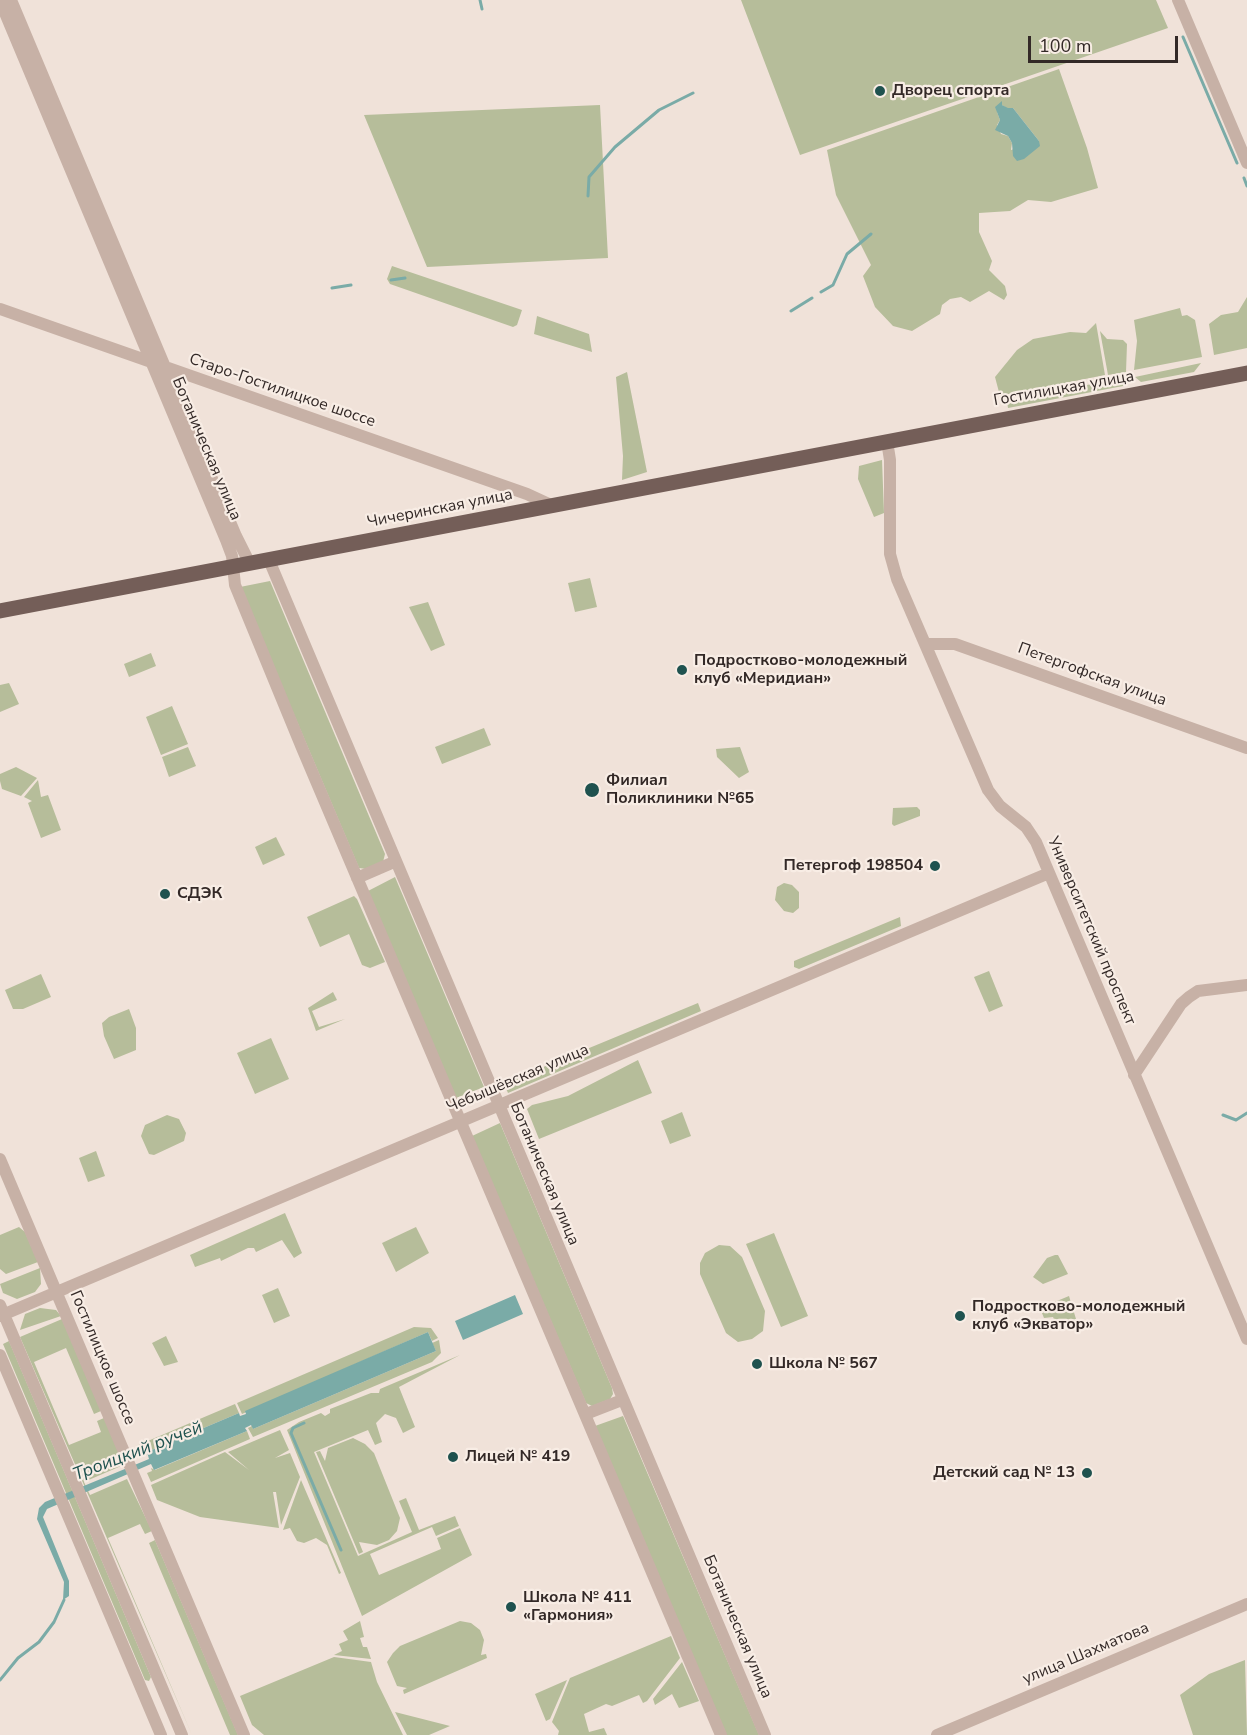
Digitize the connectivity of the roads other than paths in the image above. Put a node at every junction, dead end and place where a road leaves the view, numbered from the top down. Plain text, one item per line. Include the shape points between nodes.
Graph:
1 (11, 0) edge
2 (1178, 0) edge
3 (0, 1) edge
4 (1247, 163) edge
5 (0, 309) edge
6 (152, 363) junction
7 (165, 367) junction
8 (1247, 373) edge
9 (887, 441) junction
10 (553, 506) junction
11 (269, 560) junction
12 (250, 564) junction
13 (233, 567) junction
14 (0, 611) edge
15 (925, 644) junction
16 (1247, 748) edge
17 (394, 862) junction
18 (1049, 873) junction
19 (357, 878) junction
20 (1247, 985) edge
21 (1134, 1075) junction
22 (498, 1106) junction
23 (461, 1121) junction
24 (0, 1159) edge
25 (57, 1292) junction
26 (1, 1312) edge
27 (1247, 1339) edge
28 (0, 1355) edge
29 (622, 1400) junction
30 (586, 1414) junction
31 (1247, 1604) edge
32 (163, 1688) junction
33 (144, 1696) junction
34 (161, 1735) edge
35 (182, 1735) edge
36 (244, 1735) edge
37 (721, 1735) edge
38 (765, 1735) edge
39 (937, 1735) edge

1 - 7 street, Ботаническая улица
2 - 4 street
3 - 6 street, Ботаническая улица
5 - 6 street, Старо-Гостилицкое шоссе
6 - 7 street, Старо-Гостилицкое шоссе
6 - 13 street, Ботаническая улица via 226,540
7 - 10 street, Старо-Гостилицкое шоссе
7 - 12 street, Ботаническая улица
8 - 9 main road, Гостилицкая улица
9 - 10 main road, Чичеринская улица
9 - 15 street, Университетский проспект via 891,560
10 - 11 main road, Чичеринская улица
11 - 12 main road, Чичеринская улица
11 - 17 street, Ботаническая улица
12 - 13 main road, Чичеринская улица
13 - 14 main road, Чичеринская улица
13 - 19 street, Ботаническая улица via 235,585
15 - 16 street, Петергофская улица via 955,644
15 - 18 street, Университетский проспект via 988,790 1031,834
17 - 19 street
17 - 22 street, Ботаническая улица
18 - 21 street, Университетский проспект
18 - 22 street, Чебышёвская улица
19 - 23 street, Ботаническая улица
20 - 21 street via 1198,991 1189,997
21 - 27 street, Университетский проспект
22 - 23 street, Чебышёвская улица
22 - 29 street, Ботаническая улица
23 - 25 street, Чебышёвская улица
23 - 30 street, Ботаническая улица
24 - 25 street, Гостилицкое шоссе
25 - 26 street, Чебышёвская улица
25 - 36 street, Гостилицкое шоссе
26 - 32 street
28 - 33 street
29 - 30 street
29 - 38 street, Ботаническая улица
30 - 37 street, Ботаническая улица
31 - 39 street, улица Шахматова
32 - 33 street
32 - 35 street
33 - 34 street

